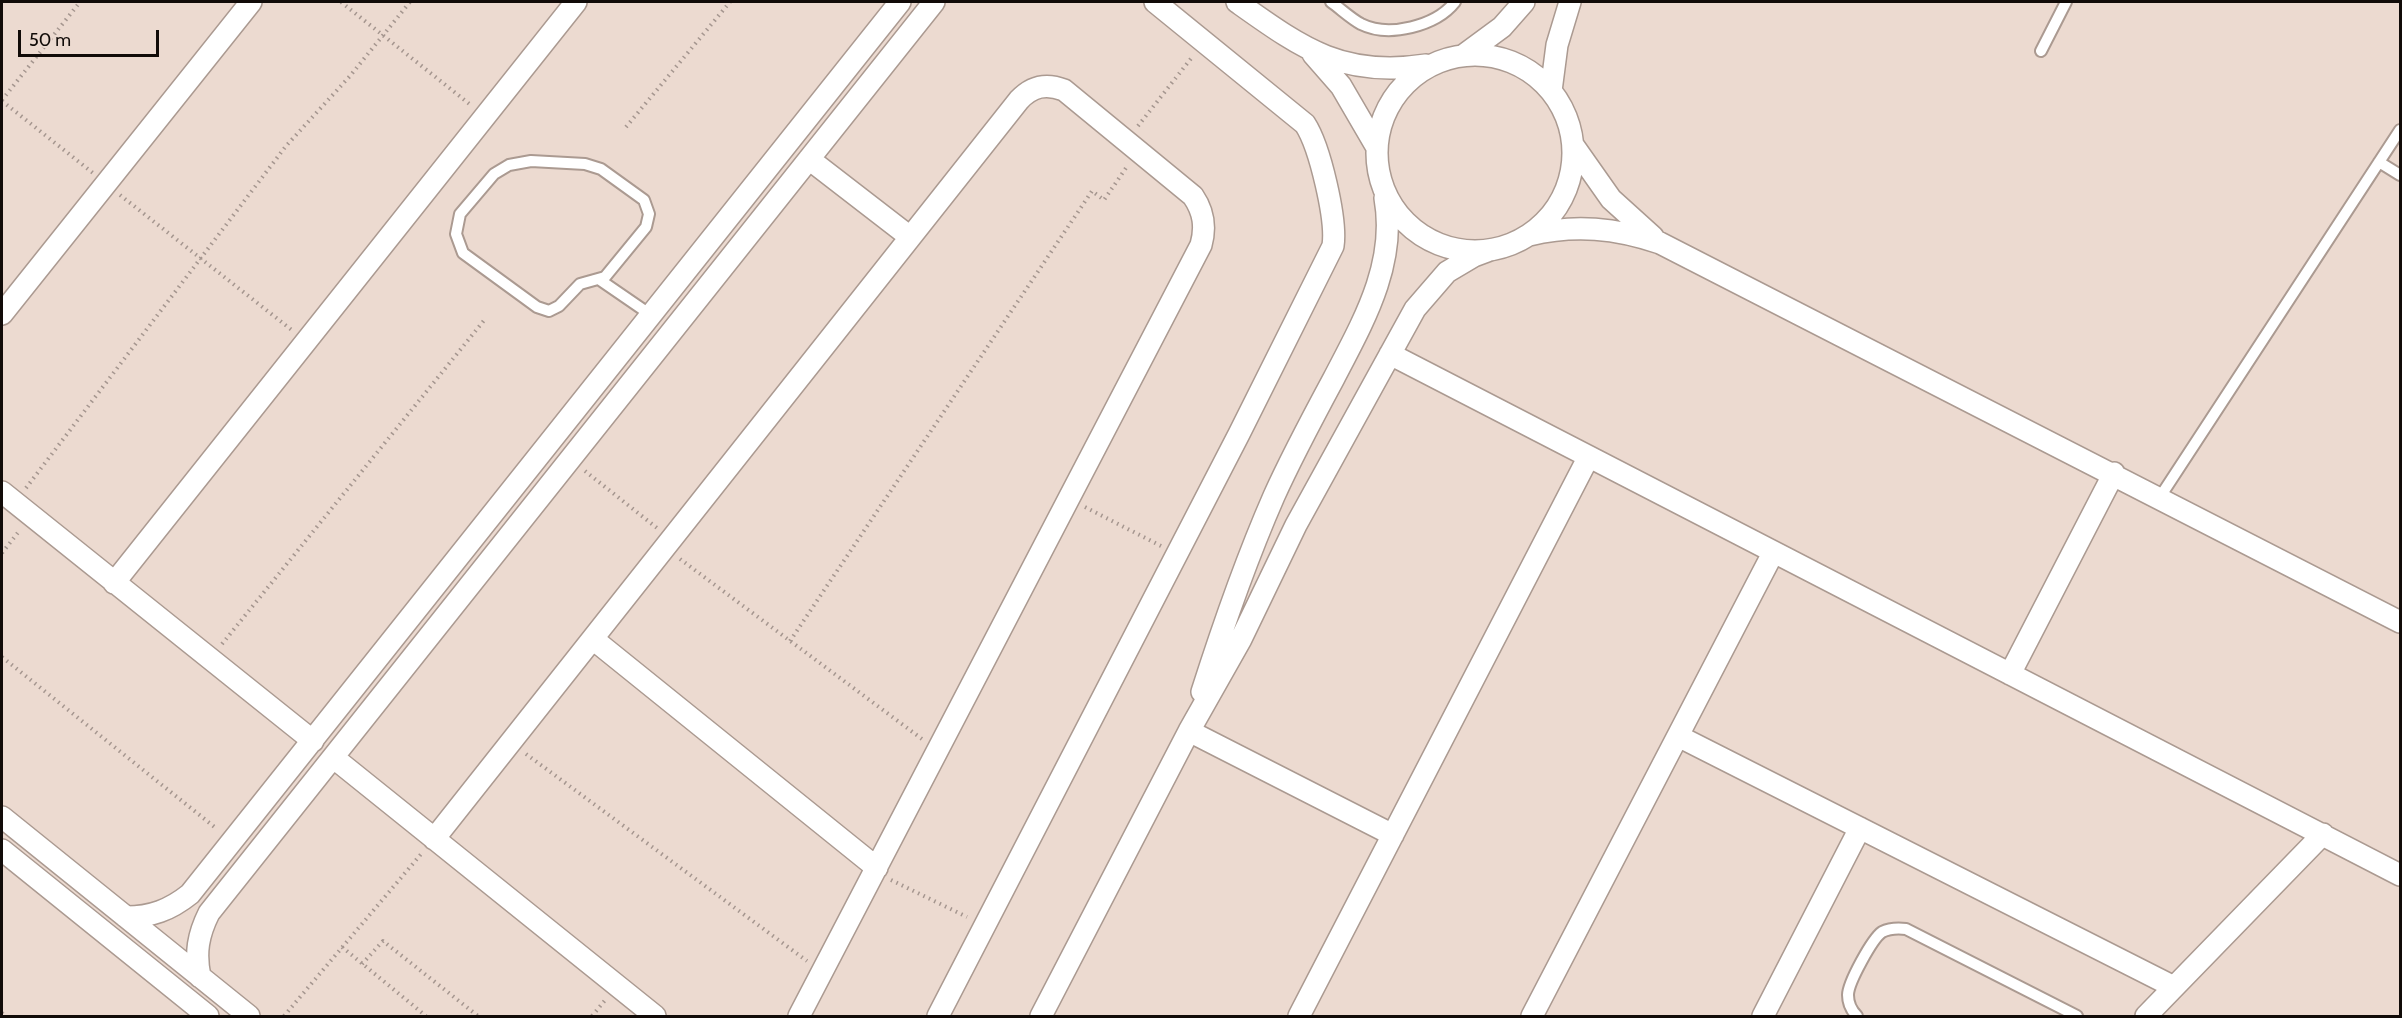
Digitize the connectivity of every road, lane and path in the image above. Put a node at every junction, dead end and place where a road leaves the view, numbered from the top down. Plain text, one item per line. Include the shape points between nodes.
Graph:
1 (80, 2) edge
2 (251, 2) edge
3 (341, 2) edge
4 (410, 2) edge
5 (576, 2) edge
6 (730, 2) edge
7 (900, 2) edge
8 (934, 2) edge
9 (1155, 2) edge
10 (1237, 2) edge
11 (1331, 2) edge
12 (1455, 2) edge
13 (1524, 2) edge
14 (1570, 2) edge
15 (2066, 2) edge
16 (384, 34) junction
17 (1204, 41) junction
18 (2041, 51) dead end
19 (1311, 52) junction
20 (1464, 55) junction
21 (1431, 65) junction
22 (1551, 91) junction
23 (2, 100) edge
24 (485, 116) junction
25 (627, 127) dead end
26 (2400, 130) edge
27 (1127, 140) junction
28 (1573, 145) junction
29 (1376, 146) junction
30 (809, 159) junction
31 (2379, 162) junction
32 (2400, 175) edge
33 (106, 184) junction
34 (1383, 192) junction
35 (1529, 235) junction
36 (910, 237) junction
37 (1660, 243) junction
38 (1490, 250) junction
39 (200, 258) junction
40 (600, 280) junction
41 (2, 314) edge
42 (651, 315) junction
43 (486, 318) dead end
44 (306, 341) junction
45 (1390, 354) junction
46 (1588, 458) junction
47 (570, 459) junction
48 (2114, 473) junction
49 (8, 497) edge
50 (2160, 497) junction
51 (1068, 499) junction
52 (668, 543) junction
53 (2, 553) edge
54 (1773, 553) junction
55 (1177, 554) junction
56 (114, 583) junction
57 (2400, 622) edge
58 (593, 639) junction
59 (790, 641) junction
60 (2, 657) edge
61 (209, 659) junction
62 (2010, 674) junction
63 (1189, 731) junction
64 (1678, 736) junction
65 (313, 741) junction
66 (511, 743) junction
67 (937, 750) junction
68 (334, 758) junction
69 (2, 817) edge
70 (1860, 828) junction
71 (2323, 834) junction
72 (1393, 835) junction
73 (434, 839) junction
74 (232, 841) junction
75 (2, 850) edge
76 (876, 870) junction
77 (2400, 875) edge
78 (199, 883) junction
79 (217, 903) junction
80 (126, 917) junction
81 (984, 926) junction
82 (342, 947) junction
83 (362, 964) junction
84 (822, 972) junction
85 (200, 977) junction
86 (2174, 987) junction
87 (2, 1013) edge
88 (6, 1017) edge
89 (208, 1017) edge
90 (249, 1017) edge
91 (284, 1017) edge
92 (426, 1017) edge
93 (478, 1017) edge
94 (656, 1017) edge
95 (799, 1017) edge
96 (938, 1017) edge
97 (1041, 1017) edge
98 (1299, 1017) edge
99 (1532, 1017) edge
100 (1763, 1017) edge
101 (1857, 1017) edge
102 (2078, 1017) edge
103 (2146, 1017) edge

1 - 23 path
2 - 33 street
3 - 16 path
4 - 16 path
5 - 24 street
6 - 25 path
7 - 42 street
8 - 30 street
9 - 17 street
10 - 19 street
11 - 12 lane via 1362,24 1384,30 1426,22
13 - 20 street via 1502,27
14 - 22 street via 1557,45
15 - 18 lane
16 - 24 path
16 - 39 path via 286,146
17 - 27 path
17 - 55 street via 1299,118 1310,132 1334,235 1330,256
19 - 21 street via 1382,68
19 - 29 street via 1341,86
20 - 21 street
20 - 22 street via 1512,62
21 - 29 street via 1409,79 1392,98 1381,121
22 - 28 street via 1566,117
23 - 33 path
24 - 44 street
26 - 31 lane
27 - 36 street via 1064,90 1044,85 1034,88 1019,100
27 - 51 street via 1193,196 1203,214 1203,235
27 - 59 path via 1114,156 1127,169 1104,200 1092,191
28 - 35 street via 1572,171 1564,196 1549,218
28 - 37 street via 1611,199
29 - 34 street
30 - 36 street
30 - 47 street
31 - 32 lane
31 - 50 lane
33 - 39 path
33 - 41 street
34 - 38 street via 1397,214 1416,232 1438,244 1464,251
34 - 63 street via 1387,243 1375,294 1261,525
35 - 37 street via 1590,228 1635,234
35 - 38 street
36 - 52 street
37 - 48 street
38 - 45 street via 1460,263 1435,283
39 - 44 path
39 - 49 path
40 - 40 lane via 580,284 554,309 543,310 463,253 456,234 460,214 494,174 509,165 531,161 585,164 601,169 644,200 649,214 646,227
40 - 42 lane
42 - 65 street
43 - 61 path
44 - 56 street
45 - 46 street
45 - 63 street via 1296,525 1225,670
46 - 54 street
46 - 72 street
47 - 52 path
47 - 68 street
48 - 50 street
48 - 62 street
49 - 53 path via 4,515 22,528
49 - 56 street
50 - 57 street
51 - 55 path
51 - 67 street
52 - 58 street
52 - 59 path
54 - 62 street
54 - 64 street
55 - 81 street
56 - 61 street
58 - 66 street
58 - 76 street
59 - 67 path
60 - 74 path
61 - 65 street
62 - 71 street
63 - 72 street
63 - 97 street
64 - 70 street
64 - 99 street
65 - 74 street
66 - 73 street
66 - 84 path
67 - 76 street
68 - 73 street
68 - 79 street
69 - 80 street
70 - 86 street
70 - 100 street
71 - 77 street
71 - 86 street
72 - 98 street
73 - 82 path
73 - 94 street
74 - 78 street
75 - 89 street
76 - 81 path
76 - 84 street
78 - 79 street via 202,898
78 - 80 street via 166,910
79 - 85 street via 199,938
80 - 85 street
81 - 96 street
82 - 83 path
82 - 91 path
83 - 92 path
83 - 93 path via 383,941
84 - 95 street
85 - 90 street
86 - 103 street
87 - 88 path
101 - 102 lane via 1848,998 1851,984 1878,936 1898,928

